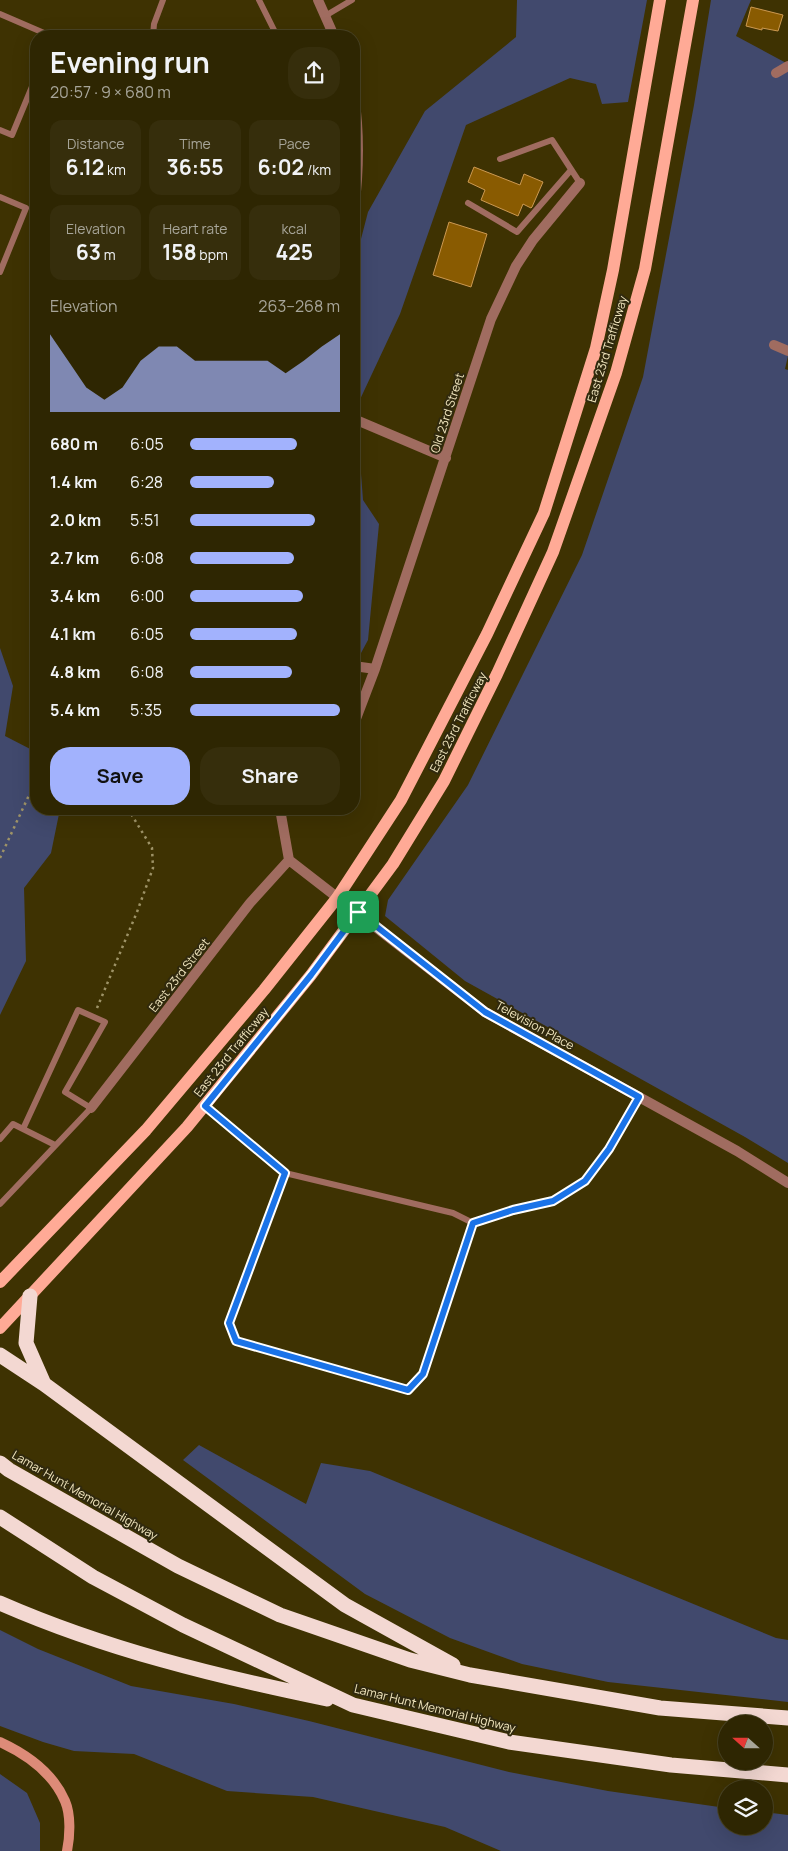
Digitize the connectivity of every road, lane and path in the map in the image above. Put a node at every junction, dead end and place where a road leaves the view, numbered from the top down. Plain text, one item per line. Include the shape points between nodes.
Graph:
1 (163, 0) edge
2 (259, 0) edge
3 (318, 0) edge
4 (352, 0) edge
5 (660, 0) edge
6 (694, 0) edge
7 (0, 14) edge
8 (326, 16) junction
9 (37, 30) edge
10 (154, 30) edge
11 (274, 30) edge
12 (332, 30) edge
13 (788, 66) edge
14 (776, 73) dead end
15 (30, 92) edge
16 (0, 130) edge
17 (500, 159) dead end
18 (571, 170) junction
19 (580, 183) joint
20 (0, 197) edge
21 (468, 203) dead end
22 (0, 272) edge
23 (774, 345) dead end
24 (788, 351) edge
25 (360, 422) edge
26 (446, 458) junction
27 (360, 667) edge
28 (375, 668) junction
29 (360, 708) edge
30 (30, 793) edge
31 (132, 815) edge
32 (281, 815) edge
33 (0, 858) edge
34 (289, 860) junction
35 (337, 898) junction
36 (358, 912) junction
37 (94, 1017) junction
38 (639, 1097) junction
39 (205, 1106) junction
40 (91, 1108) junction
41 (23, 1129) junction
42 (0, 1139) edge
43 (55, 1145) junction
44 (285, 1173) junction
45 (788, 1183) edge
46 (0, 1204) edge
47 (473, 1223) junction
48 (0, 1282) edge
49 (30, 1296) junction
50 (0, 1328) edge
51 (0, 1355) edge
52 (44, 1384) junction
53 (0, 1464) edge
54 (0, 1517) edge
55 (0, 1603) edge
56 (470, 1674) junction
57 (353, 1704) junction
58 (788, 1718) edge
59 (0, 1742) edge
60 (788, 1775) edge
61 (67, 1851) edge

1 - 10 lane
2 - 11 lane
3 - 8 street
4 - 8 lane
5 - 35 main road, East 23rd Trafficway via 613,270 596,348 544,512 487,634 401,800
6 - 36 main road, East 23rd Trafficway via 645,269 616,374 553,552 444,780 393,864
7 - 9 lane
8 - 12 street
13 - 14 street
15 - 16 lane via 12,135
17 - 18 lane via 552,140
18 - 19 lane
18 - 21 lane via 517,232
19 - 26 street, Old 23rd Street via 532,240 503,292
20 - 22 lane via 26,208
23 - 24 street
25 - 26 street
26 - 28 street, Old 23rd Street
27 - 28 street
28 - 29 street
30 - 33 path
31 - 37 path via 152,848 153,868
32 - 34 street
34 - 35 street, Television Place
34 - 40 street, East 23rd Street via 250,903
35 - 36 street, Television Place
35 - 48 main road, East 23rd Trafficway via 146,1130
36 - 38 street, Television Place via 485,1012
36 - 39 main road, East 23rd Trafficway
37 - 40 lane via 105,1022 65,1092
37 - 41 lane via 78,1010
38 - 45 street, Television Place
38 - 47 lane via 609,1149 585,1181 553,1201
39 - 44 lane
39 - 49 main road, East 23rd Trafficway
40 - 43 lane
41 - 42 lane via 13,1124
41 - 43 lane
43 - 46 lane
44 - 47 lane via 453,1213
44 - 47 lane via 229,1323 236,1341 408,1390 423,1374
49 - 50 main road, East 23rd Trafficway
49 - 52 highway via 26,1343
51 - 52 highway
52 - 56 highway via 345,1605
53 - 56 highway, Lamar Hunt Memorial Highway via 178,1566 280,1615 410,1660
54 - 57 highway, Lamar Hunt Memorial Highway via 93,1577 175,1621
55 - 57 highway via 121,1650 264,1686
56 - 58 highway, Lamar Hunt Memorial Highway via 660,1708
57 - 60 highway, Lamar Hunt Memorial Highway via 509,1742 671,1765
59 - 61 main road via 35,1762 58,1788 66,1802 70,1834

